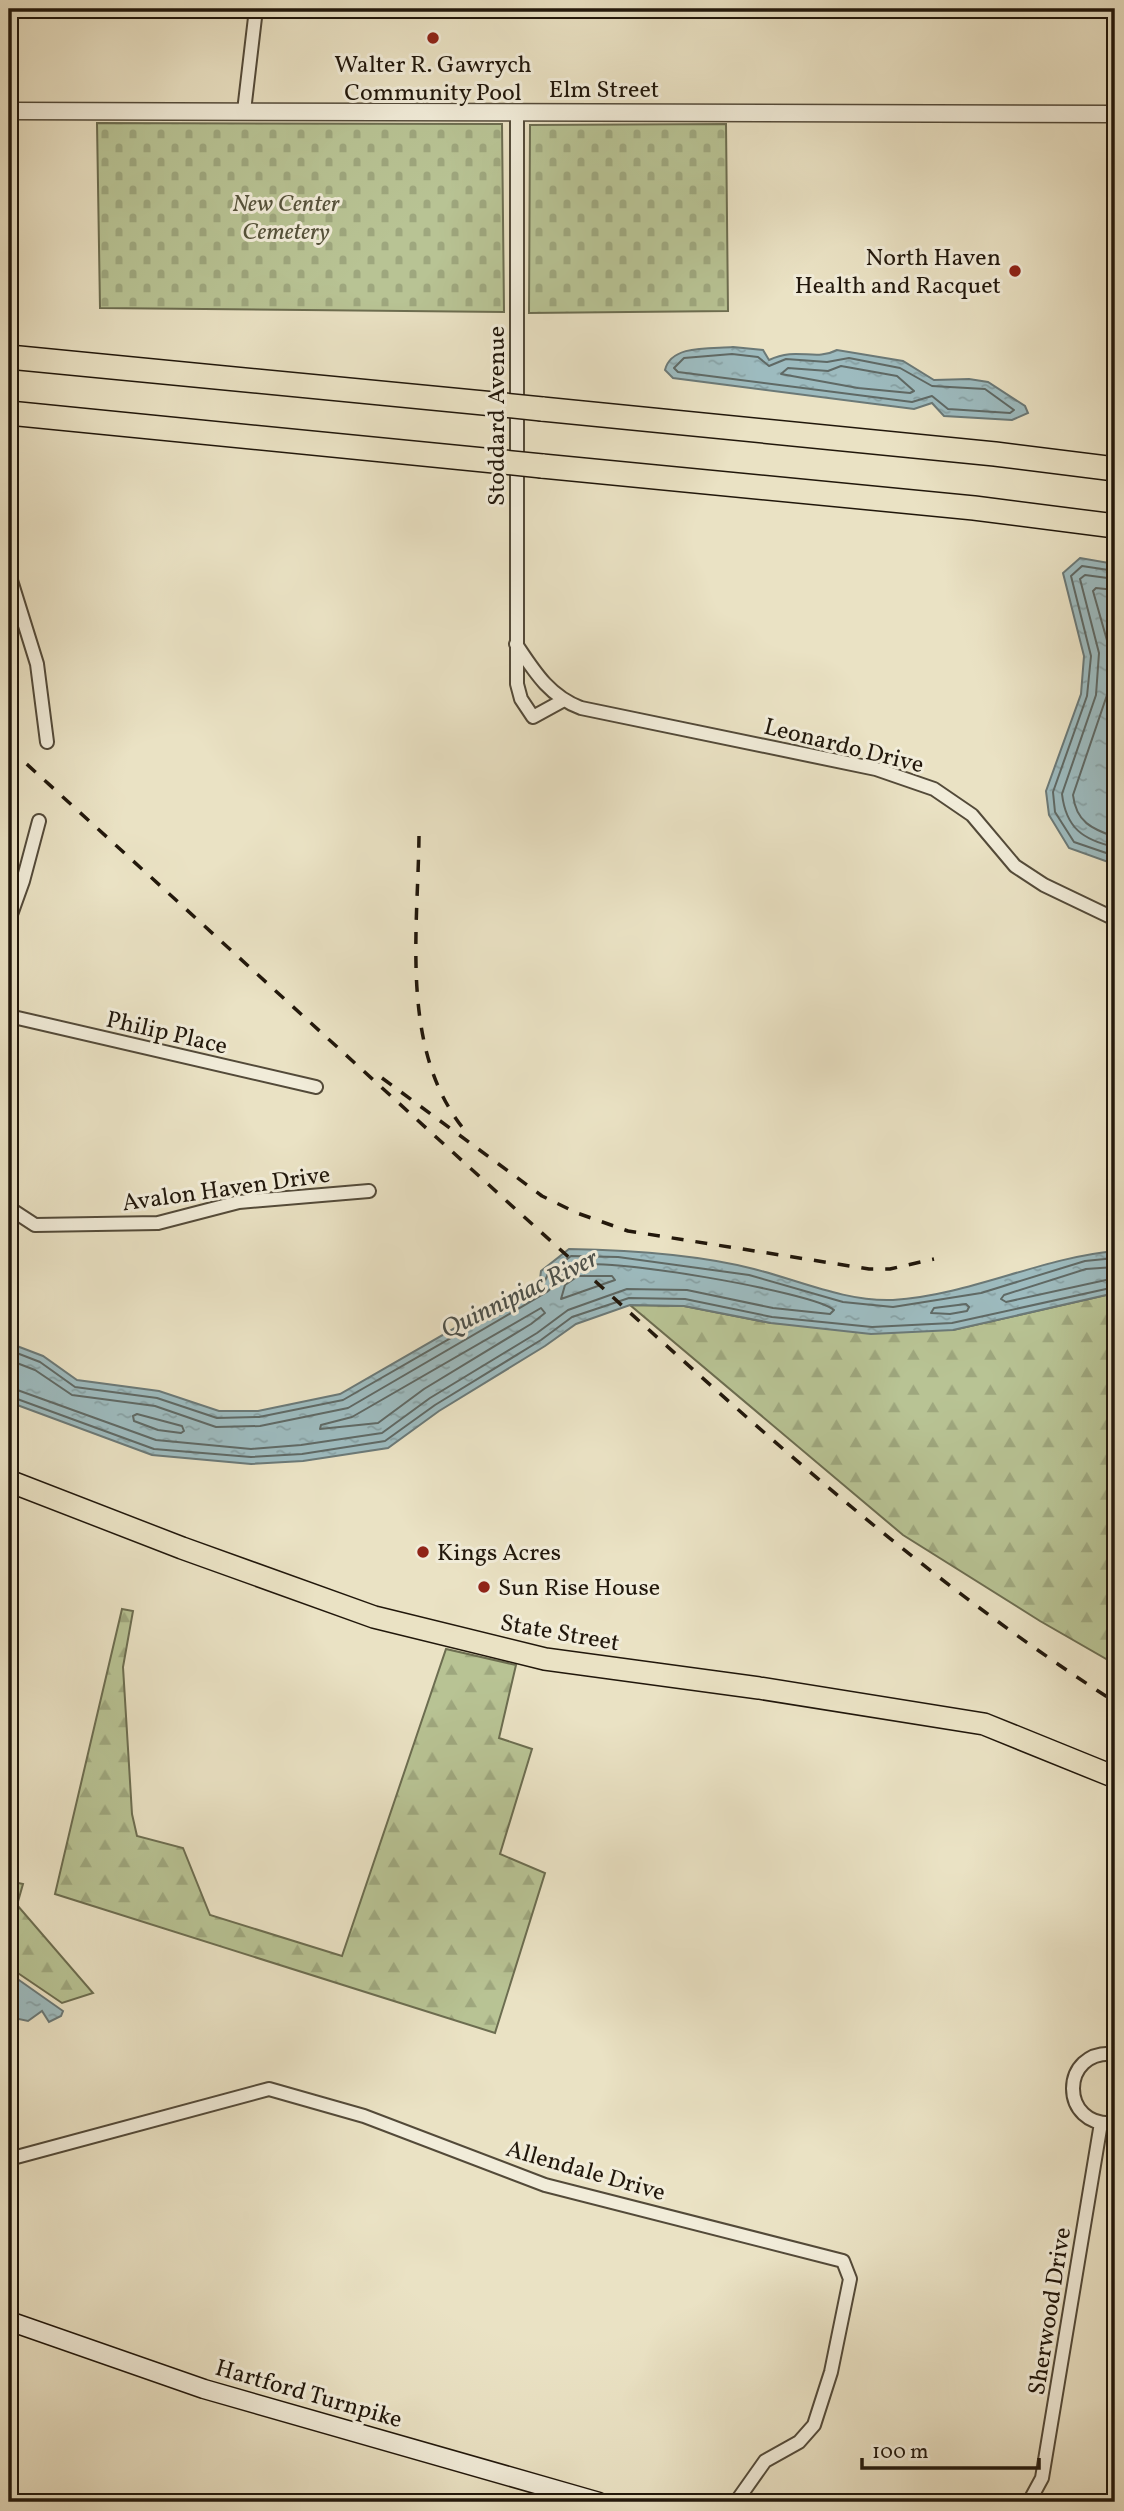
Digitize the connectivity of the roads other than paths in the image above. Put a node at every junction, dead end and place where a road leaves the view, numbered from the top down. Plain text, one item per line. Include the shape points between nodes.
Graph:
1 (256, 9) edge
2 (9, 111) edge
3 (244, 111) junction
4 (517, 111) junction
5 (1115, 114) edge
6 (9, 357) edge
7 (9, 414) edge
8 (1115, 469) edge
9 (1115, 526) edge
10 (9, 574) edge
11 (516, 644) junction
12 (564, 701) junction
13 (47, 742) dead end
14 (38, 821) dead end
15 (9, 919) edge
16 (1115, 919) edge
17 (9, 1016) edge
18 (316, 1087) dead end
19 (369, 1191) dead end
20 (9, 1208) edge
21 (9, 1480) edge
22 (1115, 1777) edge
23 (1115, 2054) edge
24 (1101, 2123) junction
25 (1115, 2123) edge
26 (9, 2159) edge
27 (9, 2321) edge
28 (599, 2502) edge
29 (736, 2502) edge
30 (1028, 2502) edge

1 - 3 street
2 - 3 street, Elm Street
3 - 4 street, Elm Street
4 - 5 street, Elm Street
4 - 11 street, Stoddard Avenue
6 - 8 highway, bridge
7 - 9 highway, bridge via 974,508
10 - 13 street via 37,664
11 - 12 street, Leonardo Drive via 542,682
11 - 12 street, Stoddard Avenue via 518,691 533,716
12 - 16 street, Leonardo Drive via 587,710 876,769 934,789 972,815 1015,866
14 - 15 street
17 - 18 street, Philip Place
19 - 20 street, Avalon Haven Drive via 239,1202 158,1223 35,1225
21 - 22 main road, State Street via 374,1617 545,1659 984,1724
23 - 24 street via 1092,2056 1073,2082 1076,2104
24 - 25 street
24 - 30 street, Sherwood Drive via 1042,2478
26 - 29 street, Allendale Drive via 269,2089 364,2116 545,2185 844,2261 850,2279 826,2392 814,2425 799,2442 765,2461
27 - 28 main road, Hartford Turnpike via 204,2389

